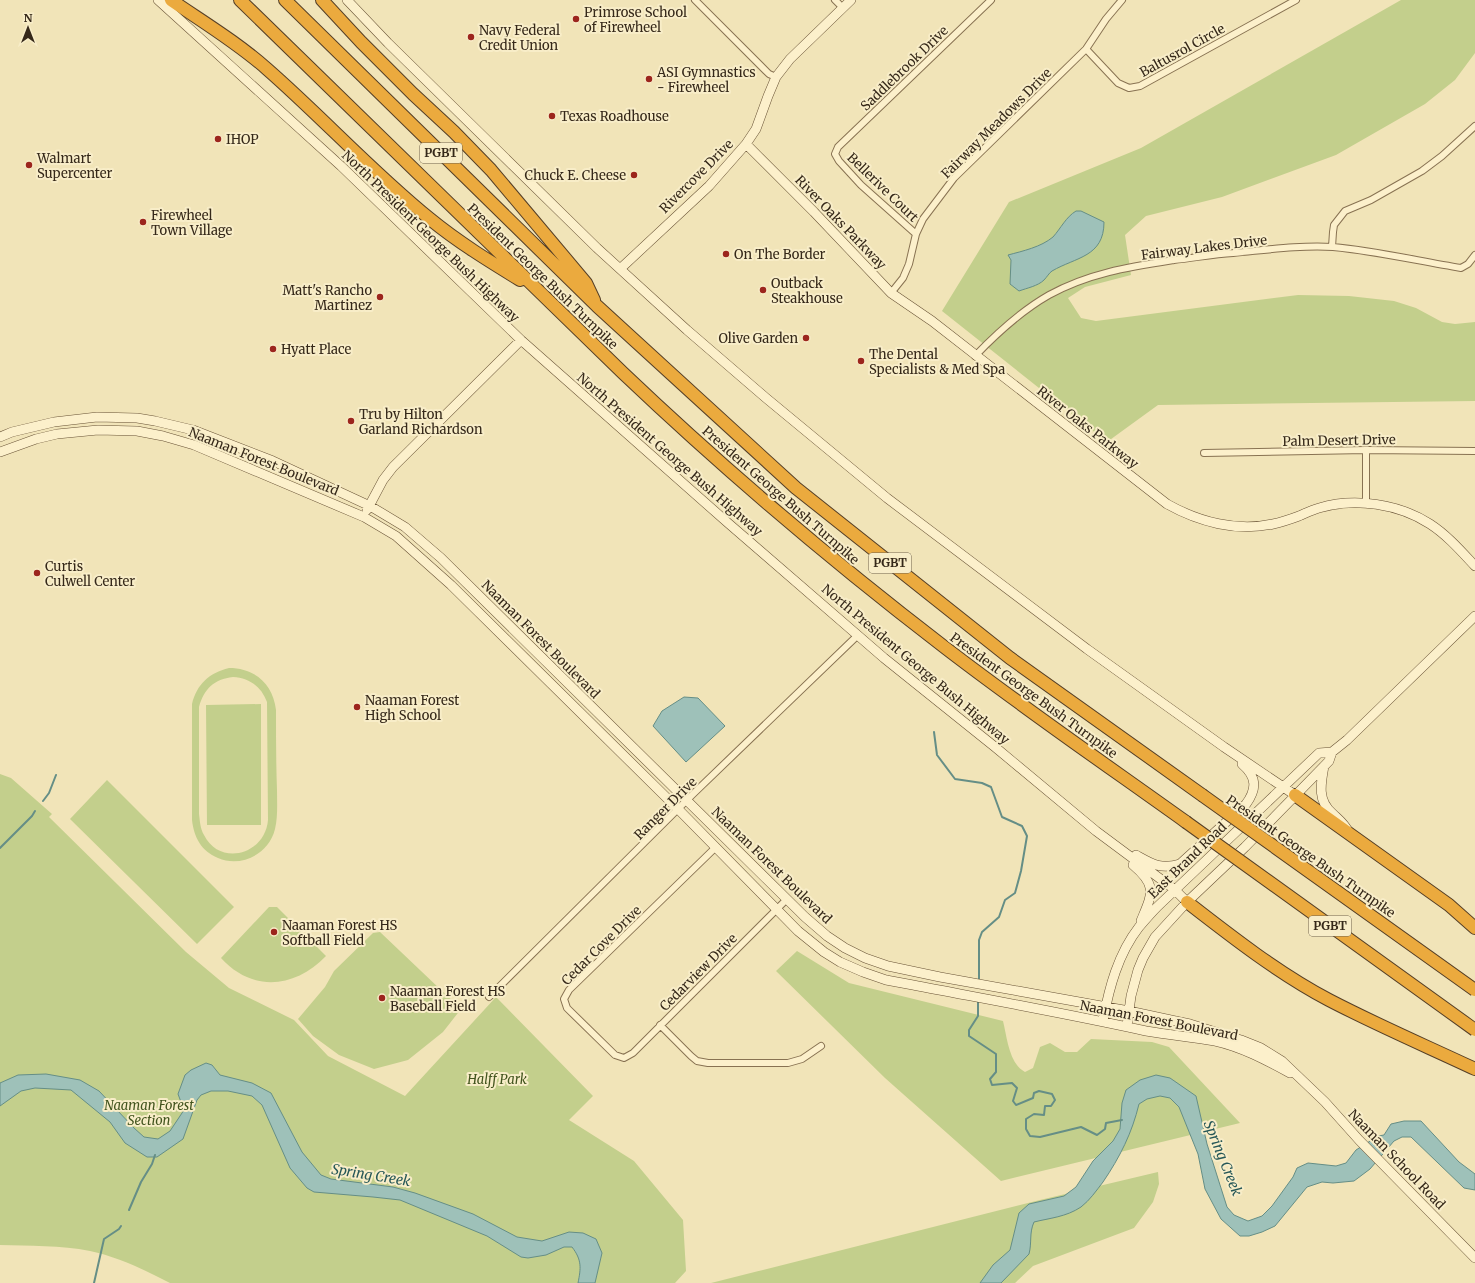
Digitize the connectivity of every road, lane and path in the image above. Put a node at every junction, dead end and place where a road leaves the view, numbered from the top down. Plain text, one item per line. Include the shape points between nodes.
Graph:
1 (158, 0) edge
2 (171, 0) edge
3 (240, 0) edge
4 (285, 0) edge
5 (322, 0) edge
6 (347, 0) edge
7 (695, 0) edge
8 (835, 0) edge
9 (850, 0) edge
10 (991, 0) edge
11 (1122, 0) edge
12 (1296, 0) edge
13 (842, 8) junction
14 (1086, 49) junction
15 (776, 78) junction
16 (1475, 126) edge
17 (746, 144) junction
18 (835, 154) joint
19 (916, 234) junction
20 (1332, 247) junction
21 (1475, 255) edge
22 (620, 269) junction
23 (539, 292) junction
24 (891, 293) junction
25 (597, 306) junction
26 (521, 340) junction
27 (975, 356) junction
28 (0, 437) edge
29 (1366, 450) junction
30 (1475, 451) edge
31 (0, 452) edge
32 (1204, 454) dead end
33 (273, 461) junction
34 (248, 468) junction
35 (1366, 503) junction
36 (370, 506) junction
37 (364, 517) junction
38 (1475, 566) edge
39 (463, 579) junction
40 (453, 587) junction
41 (1475, 616) edge
42 (858, 635) junction
43 (1224, 747) junction
44 (1332, 752) junction
45 (1324, 766) junction
46 (1284, 787) junction
47 (1295, 795) junction
48 (687, 800) junction
49 (679, 810) junction
50 (1096, 831) junction
51 (1351, 835) junction
52 (716, 847) junction
53 (1174, 889) junction
54 (787, 900) junction
55 (1187, 902) junction
56 (777, 909) junction
57 (1139, 927) junction
58 (1475, 928) edge
59 (888, 966) junction
60 (884, 979) junction
61 (1475, 990) edge
62 (489, 997) dead end
63 (1105, 1007) junction
64 (1129, 1011) junction
65 (1103, 1021) junction
66 (660, 1025) junction
67 (1127, 1026) junction
68 (1475, 1030) edge
69 (821, 1046) dead end
70 (624, 1058) joint
71 (1475, 1069) edge
72 (1301, 1079) junction
73 (1475, 1258) edge

1 - 26 main road, North President George Bush Highway via 341,166
2 - 23 highway via 229,39 266,68 430,220
3 - 23 highway, President George Bush Turnpike / PGBT
4 - 25 highway, President George Bush Turnpike / PGBT
5 - 25 highway via 503,184 586,284
6 - 22 main road
7 - 15 street
8 - 13 street
9 - 13 main road, Rivercove Drive
10 - 18 street, Saddlebrook Drive via 838,147
11 - 14 street, Fairway Meadows Drive
12 - 14 street, Baltusrol Circle via 1140,86 1129,88 1118,83
13 - 15 main road, Rivercove Drive via 790,59
14 - 19 street, Fairway Meadows Drive via 954,178 923,220
15 - 17 main road, Rivercove Drive via 756,129
16 - 20 street via 1422,171 1372,200 1345,211 1334,225
17 - 22 main road, Rivercove Drive via 709,186
17 - 24 main road, River Oaks Parkway
18 - 19 street, Bellerive Court via 861,185
19 - 24 street, Fairway Meadows Drive via 909,264 903,278
20 - 21 street, Fairway Lakes Drive via 1389,254 1461,268
20 - 27 street, Fairway Lakes Drive via 1281,248 1214,254 1108,271 1049,295 1003,328
22 - 43 main road via 714,354 887,498 1087,649
23 - 68 highway, President George Bush Turnpike / PGBT, bridge via 700,445 840,565 970,666
24 - 27 main road, River Oaks Parkway
25 - 61 highway, President George Bush Turnpike / PGBT, bridge via 796,488 1010,658
26 - 36 main road via 393,467 383,480
26 - 42 main road, North President George Bush Highway
27 - 35 main road, River Oaks Parkway via 1167,504 1184,514 1237,527 1256,527 1297,517 1318,508
28 - 33 main road, Naaman Forest Boulevard via 32,427 75,419 131,418 193,430
29 - 30 street, Palm Desert Drive
29 - 32 street, Palm Desert Drive
29 - 35 street
31 - 34 main road, Naaman Forest Boulevard via 57,434 98,430 137,431 194,445
33 - 34 main road
33 - 36 main road, Naaman Forest Boulevard
34 - 37 main road, Naaman Forest Boulevard
35 - 38 main road, River Oaks Parkway via 1410,514 1430,524
36 - 37 main road
36 - 39 main road, Naaman Forest Boulevard via 421,539
37 - 40 main road, Naaman Forest Boulevard via 396,536
39 - 40 main road
39 - 48 main road, Naaman Forest Boulevard
40 - 49 main road, Naaman Forest Boulevard
41 - 44 main road, East Brand Road via 1348,740
42 - 48 street, Ranger Drive
42 - 50 main road, North President George Bush Highway
43 - 46 main road
43 - 50 main road via 1251,774 1253,794 1246,804 1180,864 1169,868 1158,866 1106,834
44 - 45 main road, East Brand Road
44 - 46 main road, East Brand Road via 1319,753
45 - 47 main road, East Brand Road
45 - 51 main road via 1320,787 1322,799 1330,811 1344,823
46 - 47 main road
46 - 53 main road, East Brand Road
47 - 51 highway
47 - 55 main road, East Brand Road via 1245,848
48 - 49 street, Ranger Drive
48 - 54 main road, Naaman Forest Boulevard
49 - 52 main road, Naaman Forest Boulevard
49 - 62 street, Ranger Drive
50 - 53 main road, North President George Bush Highway
50 - 57 main road via 1098,838 1147,878 1151,888 1150,895
51 - 58 highway
52 - 56 main road, Naaman Forest Boulevard
52 - 70 street, Cedar Cove Drive via 569,990 564,999 567,1008 615,1055
53 - 55 main road, North President George Bush Highway
53 - 57 main road, East Brand Road
54 - 56 street, Cedarview Drive
54 - 59 main road, Naaman Forest Boulevard via 827,936 845,948
55 - 64 main road, East Brand Road via 1155,936 1146,952 1138,970
55 - 71 highway via 1267,962 1329,1000
56 - 60 main road, Naaman Forest Boulevard via 824,952 840,962
56 - 66 street, Cedarview Drive
57 - 63 main road, East Brand Road via 1118,964
59 - 60 main road
59 - 63 main road, Naaman Forest Boulevard
60 - 65 main road, Naaman Forest Boulevard
63 - 64 main road, Naaman Forest Boulevard
63 - 65 main road, East Brand Road
64 - 67 main road, East Brand Road
64 - 72 main road, Naaman Forest Boulevard via 1190,1024 1241,1040 1282,1061
65 - 67 main road, Naaman Forest Boulevard
66 - 69 street via 691,1056 708,1063 788,1063 802,1060
66 - 70 street, Cedarview Drive via 633,1053
67 - 72 main road, Naaman Forest Boulevard via 1231,1046 1265,1059
72 - 73 main road, Naaman School Road

